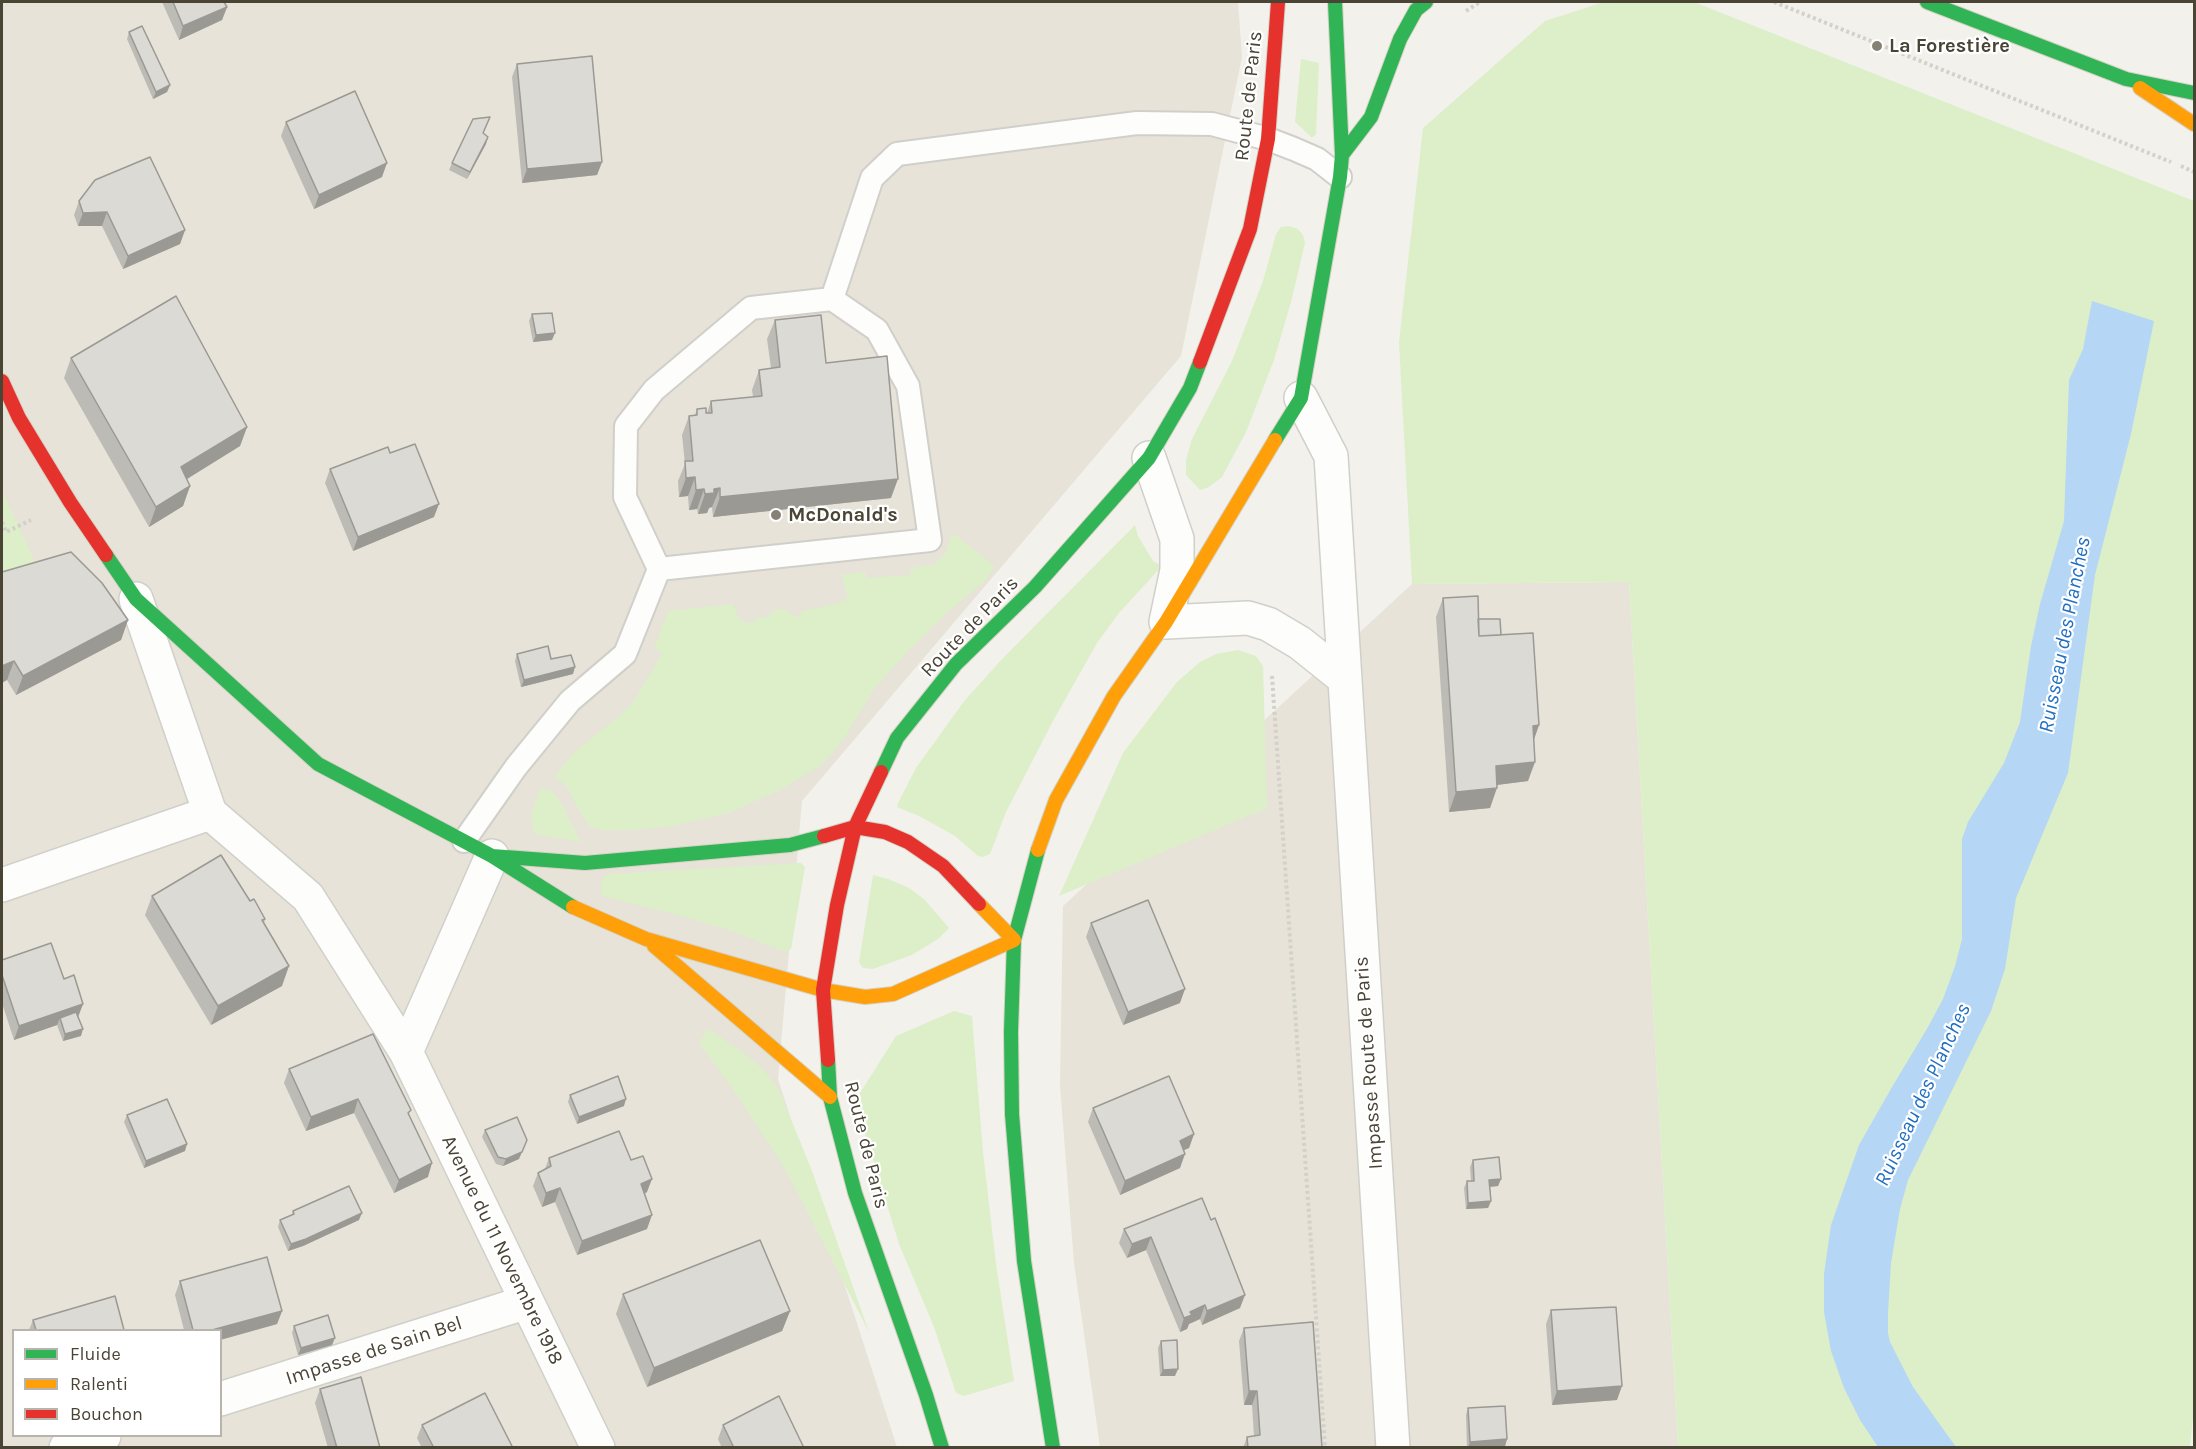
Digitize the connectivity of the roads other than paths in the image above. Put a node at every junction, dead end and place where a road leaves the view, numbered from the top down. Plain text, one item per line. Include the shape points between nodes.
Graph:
1 (1278, 2) edge
2 (1335, 2) edge
3 (1426, 2) edge
4 (1927, 2) edge
5 (2126, 79) junction
6 (2194, 93) edge
7 (2194, 124) edge
8 (1268, 139) junction
9 (1341, 166) junction
10 (832, 299) junction
11 (2, 381) edge
12 (1301, 398) junction
13 (1149, 458) junction
14 (659, 569) junction
15 (136, 599) junction
16 (1166, 622) junction
17 (1345, 679) junction
18 (210, 813) junction
19 (855, 827) junction
20 (464, 841) junction
21 (492, 856) junction
22 (2, 885) edge
23 (646, 939) junction
24 (1014, 940) junction
25 (823, 990) junction
26 (406, 1052) junction
27 (830, 1097) junction
28 (527, 1302) junction
29 (222, 1398) edge
30 (101, 1437) edge
31 (66, 1448) edge
32 (598, 1448) edge
33 (942, 1448) edge
34 (1053, 1448) edge
35 (1393, 1448) edge

1 - 8 main road, Route de Paris
2 - 9 main road
3 - 9 main road via 1416,10 1400,39 1371,117
4 - 5 main road
5 - 6 main road
5 - 7 main road
8 - 9 lane
8 - 10 lane via 1212,124 1137,123 897,154 872,178
8 - 13 main road, Route de Paris via 1250,229 1191,388
9 - 12 main road
10 - 14 lane via 751,308 654,390 626,426 625,497
10 - 14 lane via 877,330 908,386 930,540
11 - 15 main road via 19,418 70,502
12 - 16 main road
12 - 17 street, Impasse Route de Paris via 1331,456
13 - 16 street via 1177,539 1177,570
13 - 19 main road, Route de Paris via 1035,587 956,664 897,738
14 - 20 lane via 625,654 570,701 516,767
15 - 18 street
15 - 20 main road via 318,764
16 - 17 street via 1248,618 1268,624 1300,643
16 - 24 main road via 1114,696 1056,800 1033,863
17 - 35 street, Impasse Route de Paris
18 - 22 street
18 - 26 street, Avenue du 11 Novembre 1918 via 308,897
19 - 21 main road via 790,845 597,862
19 - 24 main road via 908,842 943,866
19 - 25 main road, Route de Paris
20 - 21 main road
21 - 23 main road via 575,908
21 - 26 street
23 - 25 main road
23 - 27 main road
24 - 25 main road via 893,994 864,998
24 - 34 main road via 1012,1114 1024,1261
25 - 27 main road, Route de Paris
26 - 28 street, Avenue du 11 Novembre 1918
27 - 33 main road, Route de Paris via 855,1193
28 - 29 street, Impasse de Sain Bel
28 - 32 street, Avenue du 11 Novembre 1918
30 - 31 street

